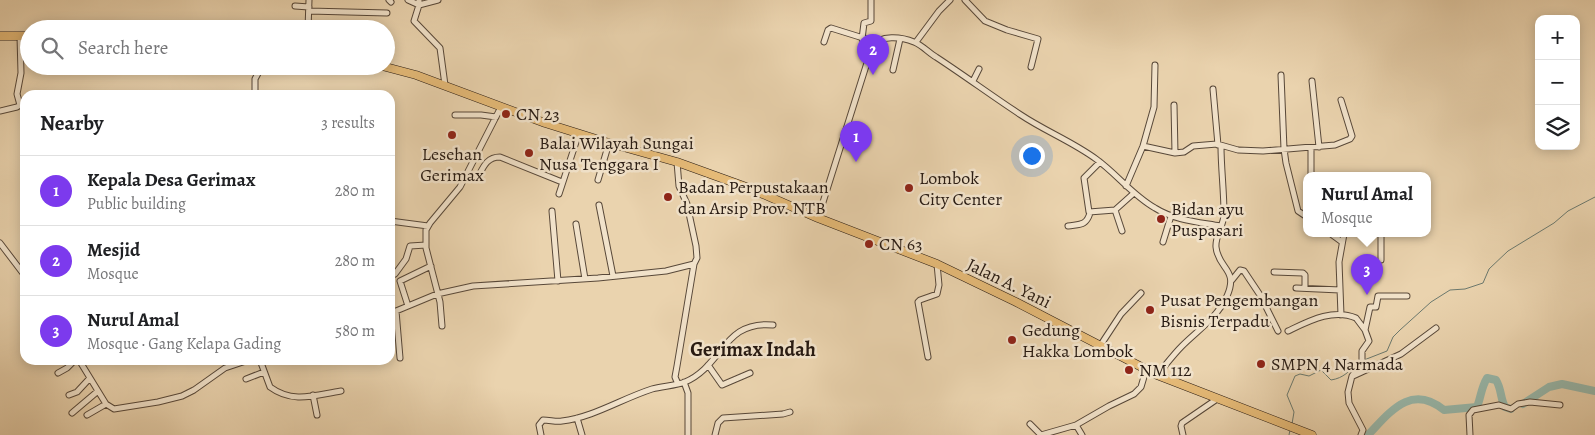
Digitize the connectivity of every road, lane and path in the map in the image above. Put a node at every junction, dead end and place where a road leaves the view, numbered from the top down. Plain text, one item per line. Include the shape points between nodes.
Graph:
1 (309, 0) edge
2 (408, 0) edge
3 (438, 0) edge
4 (871, 0) edge
5 (950, 0) edge
6 (965, 0) edge
7 (419, 2) edge
8 (295, 6) dead end
9 (309, 9) junction
10 (388, 13) dead end
11 (308, 20) edge
12 (0, 36) edge
13 (20, 36) edge
14 (862, 38) junction
15 (900, 39) junction
16 (824, 42) dead end
17 (876, 42) junction
18 (916, 42) junction
19 (1155, 65) dead end
20 (1031, 67) dead end
21 (979, 69) dead end
22 (893, 70) dead end
23 (395, 71) edge
24 (21, 75) edge
25 (257, 75) edge
26 (1281, 76) dead end
27 (1312, 80) dead end
28 (973, 81) junction
29 (445, 85) junction
30 (1213, 89) dead end
31 (255, 90) edge
32 (1341, 100) dead end
33 (1174, 105) dead end
34 (20, 106) edge
35 (20, 106) edge
36 (501, 107) junction
37 (0, 111) edge
38 (455, 115) dead end
39 (496, 117) junction
40 (579, 133) junction
41 (610, 143) junction
42 (1219, 145) junction
43 (1143, 146) junction
44 (1319, 147) junction
45 (1284, 148) junction
46 (1311, 148) junction
47 (1175, 153) junction
48 (677, 162) junction
49 (1100, 162) junction
50 (1311, 172) edge
51 (477, 179) dead end
52 (598, 180) dead end
53 (562, 182) junction
54 (1126, 186) junction
55 (1134, 193) junction
56 (559, 194) dead end
57 (599, 205) dead end
58 (1115, 210) junction
59 (552, 211) dead end
60 (1090, 213) junction
61 (1303, 214) edge
62 (1171, 216) junction
63 (818, 218) junction
64 (395, 222) edge
65 (576, 224) dead end
66 (428, 226) junction
67 (1068, 226) dead end
68 (1220, 226) junction
69 (1122, 231) dead end
70 (1335, 237) edge
71 (1343, 237) edge
72 (1381, 237) edge
73 (1162, 242) dead end
74 (1342, 242) junction
75 (0, 243) edge
76 (426, 245) junction
77 (1381, 260) dead end
78 (694, 264) junction
79 (937, 264) junction
80 (431, 266) junction
81 (20, 269) edge
82 (1274, 272) dead end
83 (396, 274) dead end
84 (613, 276) junction
85 (585, 279) junction
86 (1232, 280) junction
87 (558, 281) junction
88 (1296, 288) dead end
89 (1305, 288) junction
90 (1340, 290) junction
91 (1140, 293) dead end
92 (437, 294) junction
93 (1407, 296) dead end
94 (408, 306) junction
95 (395, 310) edge
96 (1342, 315) junction
97 (395, 324) edge
98 (773, 325) dead end
99 (442, 326) dead end
100 (1436, 328) dead end
101 (1365, 330) junction
102 (1278, 331) dead end
103 (1288, 331) dead end
104 (1100, 346) junction
105 (928, 357) dead end
106 (400, 358) dead end
107 (70, 365) edge
108 (82, 365) edge
109 (232, 365) edge
110 (262, 365) edge
111 (708, 365) junction
112 (1146, 370) junction
113 (264, 372) junction
114 (58, 373) dead end
115 (750, 373) dead end
116 (1157, 375) junction
117 (1352, 376) junction
118 (90, 378) junction
119 (246, 378) dead end
120 (681, 383) junction
121 (98, 391) junction
122 (341, 391) dead end
123 (69, 395) dead end
124 (313, 396) junction
125 (1217, 399) junction
126 (106, 404) junction
127 (1560, 405) dead end
128 (790, 412) dead end
129 (72, 413) dead end
130 (87, 415) dead end
131 (317, 415) dead end
132 (577, 418) junction
133 (1030, 424) dead end
134 (1076, 425) junction
135 (1308, 434) edge
136 (541, 435) edge
137 (582, 435) edge
138 (688, 435) edge
139 (715, 435) edge
140 (1041, 435) edge
141 (1082, 435) edge
142 (1184, 435) edge
143 (1361, 435) edge
144 (1470, 435) edge

1 - 9 street
2 - 7 street
3 - 7 street
4 - 14 street via 871,21 864,23
5 - 18 street
6 - 20 street via 985,21 1038,40
7 - 29 street via 414,21 440,48
8 - 9 street
9 - 10 street
9 - 11 street
12 - 13 highway
14 - 16 street via 831,28
14 - 17 street
15 - 17 street
15 - 18 street
15 - 22 street
17 - 63 street via 868,58
18 - 28 street
19 - 43 street via 1154,107
21 - 28 street
23 - 29 highway, Jalan A. Yani
24 - 34 street via 17,94
25 - 31 street
26 - 45 street
27 - 44 street
28 - 49 street
29 - 36 highway, Jalan A. Yani
30 - 42 street
32 - 44 street via 1352,137
33 - 47 street
35 - 37 street
36 - 39 street
36 - 40 highway, Jalan A. Yani
38 - 39 street
39 - 66 street via 460,188
40 - 41 highway, Jalan A. Yani
40 - 53 street
41 - 48 highway, Jalan A. Yani
41 - 52 street
42 - 45 street via 1248,151
42 - 47 street via 1193,146
42 - 68 street via 1224,213
43 - 47 street
43 - 54 street
44 - 46 street
45 - 46 street
45 - 61 street via 1298,211
46 - 50 street
48 - 63 highway, Jalan A. Yani
48 - 78 street via 679,186 687,204 696,246
49 - 54 street
49 - 60 street via 1084,178
51 - 53 street via 486,162 500,157
53 - 56 street
54 - 55 street
55 - 58 street
55 - 62 street
57 - 84 street
58 - 60 street
58 - 69 street
59 - 87 street
60 - 67 street via 1083,224
62 - 68 street
62 - 73 street
63 - 79 highway, Jalan A. Yani
64 - 66 street
65 - 85 street
66 - 76 street
68 - 86 street via 1216,249
70 - 74 street
71 - 74 street
72 - 77 street
74 - 90 street
75 - 81 street
76 - 80 street
76 - 83 street via 410,246
78 - 84 street via 666,271
78 - 120 street via 676,374
79 - 104 highway, Jalan A. Yani
79 - 105 street via 937,294 918,302
80 - 92 street
80 - 94 street via 400,281
82 - 89 street via 1303,273
84 - 85 street
85 - 87 street
86 - 102 street via 1240,270 1244,271
86 - 116 street via 1227,297 1211,320
87 - 92 street via 484,284
88 - 89 street
89 - 90 street
90 - 96 street
91 - 104 street via 1121,314
92 - 94 street
92 - 99 street
93 - 101 street via 1378,296 1376,307 1370,307
94 - 95 street
96 - 101 street via 1356,318
96 - 103 street via 1318,317
97 - 106 street
98 - 111 street via 760,324 742,329
100 - 117 street via 1401,354
101 - 117 street via 1369,341 1363,350 1362,362
104 - 112 highway, Jalan A. Yani
107 - 114 street
108 - 118 street
109 - 126 street via 176,398 114,409
110 - 113 street
111 - 115 street via 722,385
111 - 120 street
112 - 116 highway, Jalan A. Yani
112 - 134 street via 1141,387 1134,394
113 - 119 street
113 - 124 street via 270,388 275,391 289,397
116 - 125 highway, Jalan A. Yani
117 - 143 street via 1348,399 1362,426
118 - 121 street
118 - 123 street via 77,392
120 - 132 street via 653,389
120 - 138 street via 688,393
121 - 126 street
121 - 129 street
122 - 124 street
124 - 131 street
125 - 135 highway, Jalan A. Yani
125 - 142 street via 1182,423
126 - 130 street
127 - 144 street via 1530,402 1512,409 1499,405 1473,410 1469,416
128 - 139 street via 723,418
132 - 136 street via 560,422 542,421 539,425
132 - 137 street
133 - 140 street
134 - 140 street
134 - 141 street

